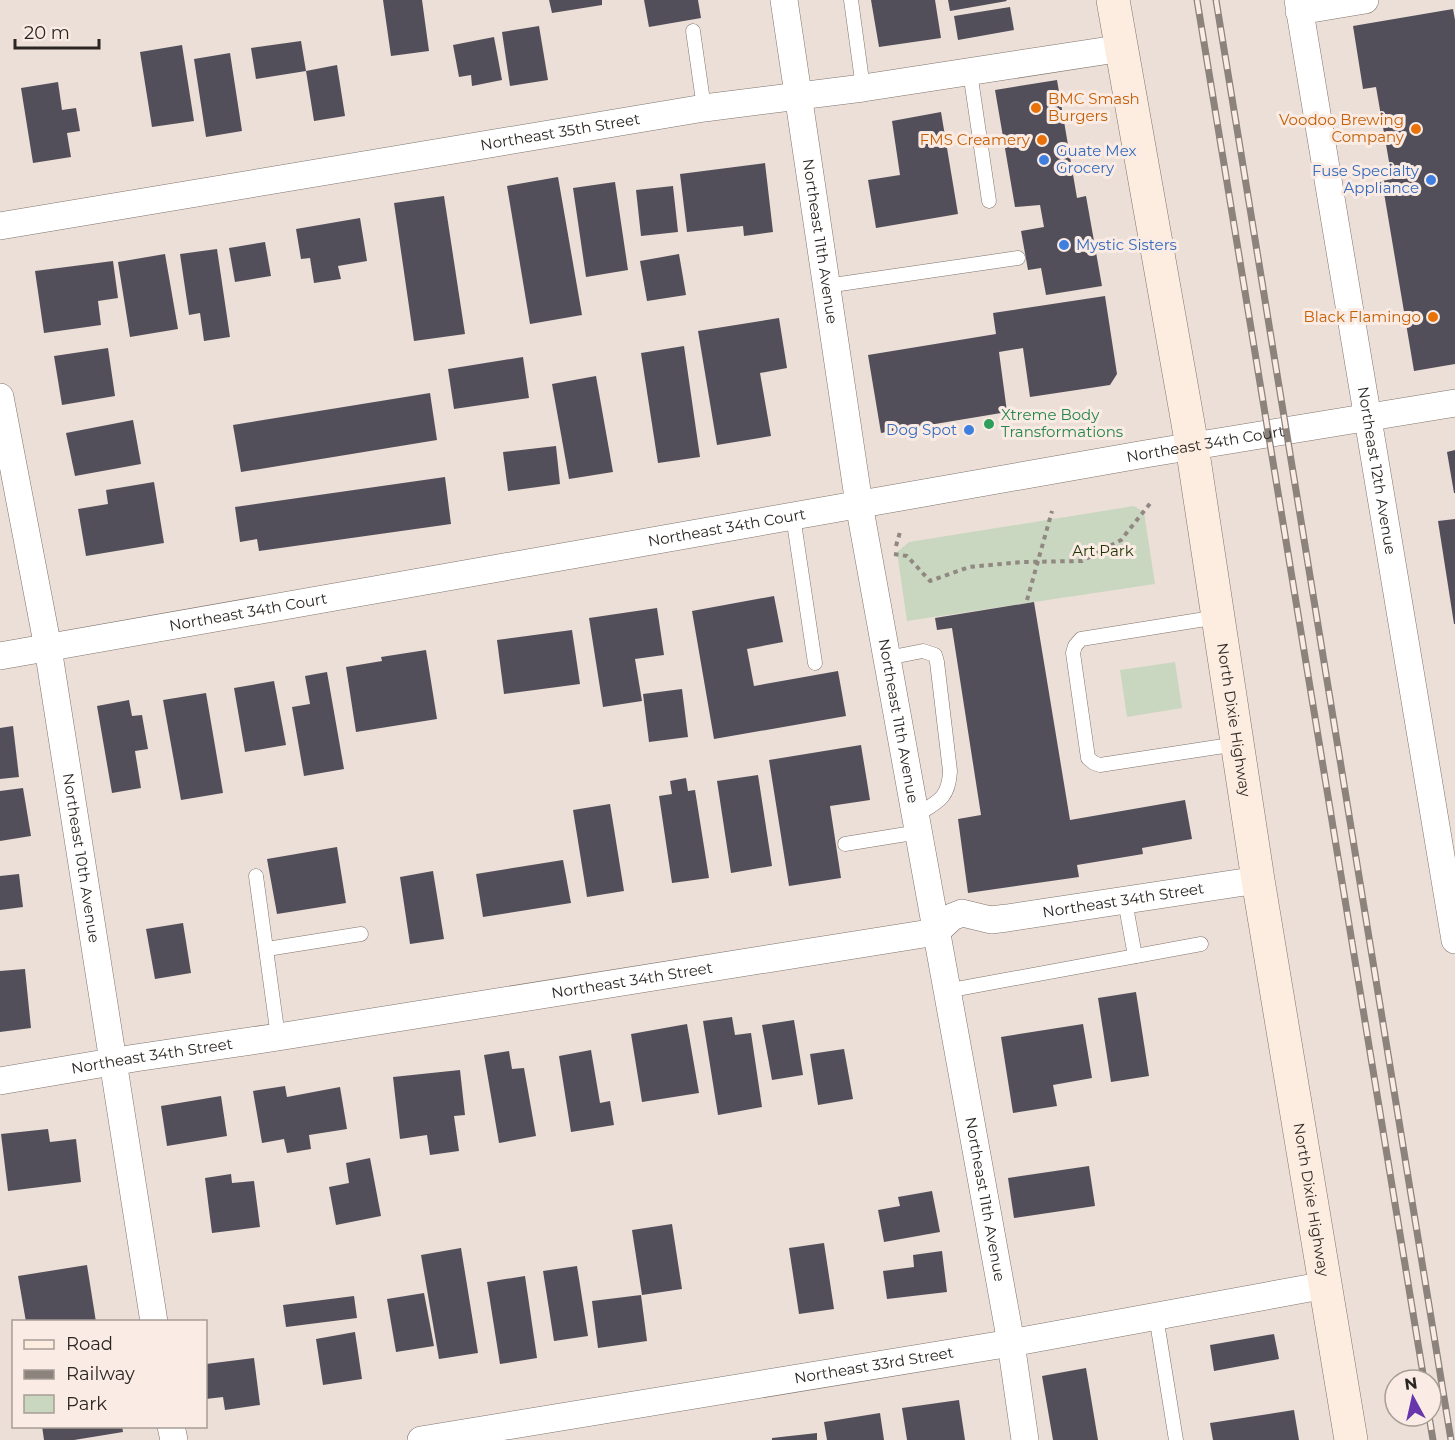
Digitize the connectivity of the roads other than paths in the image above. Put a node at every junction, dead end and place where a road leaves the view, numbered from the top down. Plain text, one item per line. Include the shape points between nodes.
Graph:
1 (784, 0) edge
2 (851, 0) edge
3 (1113, 0) edge
4 (1365, 0) edge
5 (1299, 5) edge
6 (693, 31) dead end
7 (1123, 48) junction
8 (970, 72) junction
9 (863, 88) junction
10 (797, 97) junction
11 (704, 108) junction
12 (989, 201) dead end
13 (0, 226) edge
14 (1018, 258) dead end
15 (826, 286) junction
16 (0, 397) edge
17 (1455, 404) edge
18 (1368, 418) junction
19 (1192, 446) junction
20 (859, 504) junction
21 (793, 516) junction
22 (1218, 617) junction
23 (48, 648) junction
24 (0, 656) edge
25 (887, 658) junction
26 (815, 663) dead end
27 (1237, 744) junction
28 (1444, 821) edge
29 (917, 823) junction
30 (845, 844) dead end
31 (1448, 857) edge
32 (256, 876) dead end
33 (1258, 880) junction
34 (1125, 901) junction
35 (936, 932) junction
36 (361, 934) dead end
37 (1455, 940) edge
38 (1201, 944) dead end
39 (267, 949) junction
40 (1135, 956) junction
41 (946, 991) junction
42 (278, 1037) junction
43 (113, 1061) junction
44 (0, 1082) edge
45 (1326, 1285) junction
46 (1156, 1316) junction
47 (154, 1320) edge
48 (1011, 1343) junction
49 (432, 1439) edge
50 (1025, 1440) edge
51 (1176, 1440) edge
52 (1351, 1440) edge

1 - 10 street, Northeast 11th Avenue
2 - 9 lane
3 - 7 main road, North Dixie Highway
4 - 5 street
5 - 18 street, Northeast 12th Avenue
6 - 11 lane
7 - 8 street, Northeast 35th Street
7 - 19 main road, North Dixie Highway
8 - 9 street, Northeast 35th Street
8 - 12 lane
9 - 10 street, Northeast 35th Street
10 - 11 street, Northeast 35th Street
10 - 15 street, Northeast 11th Avenue
11 - 13 street, Northeast 35th Street
14 - 15 lane
15 - 20 street, Northeast 11th Avenue
16 - 23 street, Northeast 10th Avenue
17 - 18 street, Northeast 34th Court
18 - 19 street, Northeast 34th Court
18 - 28 street, Northeast 12th Avenue
19 - 20 street, Northeast 34th Court
19 - 22 main road, North Dixie Highway
20 - 21 street, Northeast 34th Court
20 - 25 street, Northeast 11th Avenue
21 - 23 street, Northeast 34th Court
21 - 26 lane
22 - 27 main road, North Dixie Highway
22 - 27 lane via 1081,639 1074,646 1088,758 1100,765
23 - 24 street, Northeast 34th Court
23 - 43 street, Northeast 10th Avenue
25 - 29 street, Northeast 11th Avenue
25 - 29 lane via 923,651 935,655 937,662 949,784 945,795
27 - 33 main road, North Dixie Highway
28 - 31 street, Northeast 12th Avenue
29 - 30 lane
29 - 35 street, Northeast 11th Avenue
31 - 37 street, Northeast 12th Avenue
32 - 39 lane
33 - 34 street, Northeast 34th Street
33 - 45 main road, North Dixie Highway
34 - 35 street, Northeast 34th Street via 991,920 962,913
34 - 40 lane
35 - 41 street, Northeast 11th Avenue
35 - 42 street, Northeast 34th Street
36 - 39 lane
38 - 40 lane
39 - 42 lane
40 - 41 lane
41 - 48 street, Northeast 11th Avenue
42 - 43 street, Northeast 34th Street
43 - 44 street, Northeast 34th Street
43 - 47 street, Northeast 10th Avenue
45 - 46 street, Northeast 33rd Street
45 - 52 main road, North Dixie Highway
46 - 48 street, Northeast 33rd Street
46 - 51 lane
48 - 49 street, Northeast 33rd Street
48 - 50 street, Northeast 11th Avenue

